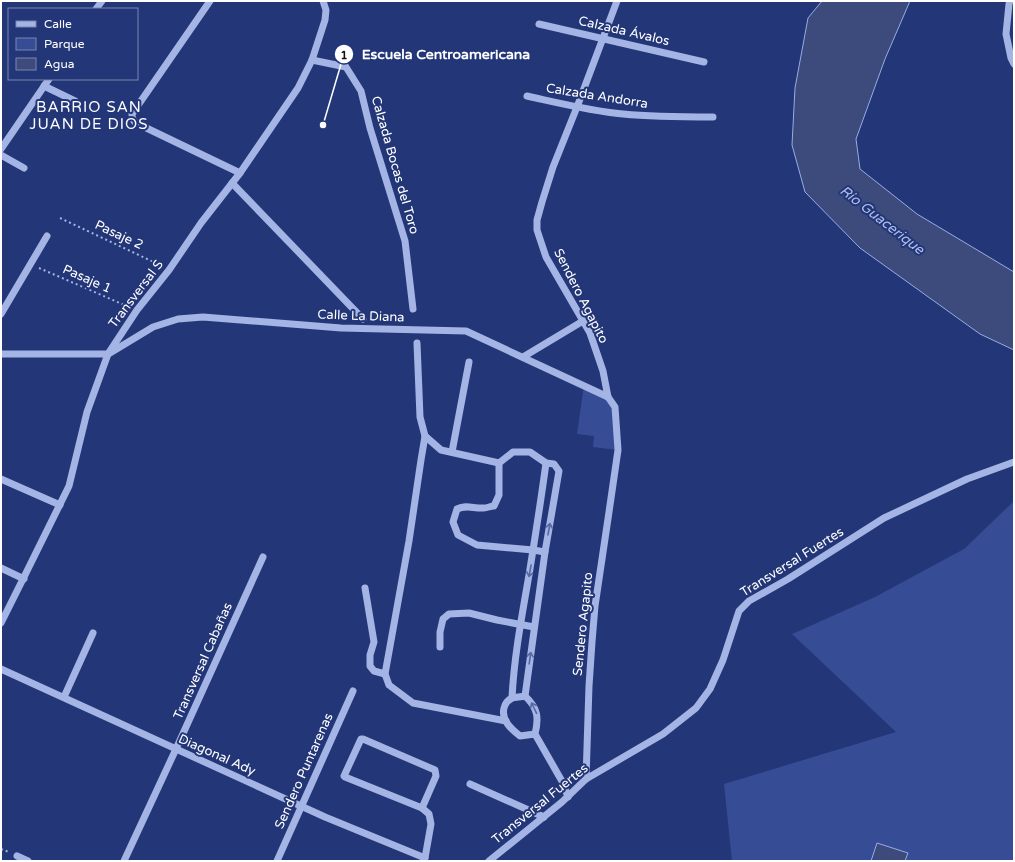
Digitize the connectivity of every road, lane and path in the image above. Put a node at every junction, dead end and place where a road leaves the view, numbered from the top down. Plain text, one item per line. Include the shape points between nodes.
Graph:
1 (210, 1) edge
2 (323, 1) edge
3 (617, 1) edge
4 (1010, 1) edge
5 (539, 24) dead end
6 (603, 39) junction
7 (312, 60) junction
8 (704, 62) dead end
9 (1014, 64) edge
10 (48, 80) edge
11 (44, 86) junction
12 (527, 96) dead end
13 (75, 101) dead end
14 (577, 107) junction
15 (713, 117) dead end
16 (1, 148) edge
17 (1, 155) edge
18 (24, 168) dead end
19 (240, 173) junction
20 (232, 183) junction
21 (60, 218) dead end
22 (47, 236) dead end
23 (31, 264) junction
24 (169, 270) junction
25 (414, 309) dead end
26 (137, 310) junction
27 (1, 314) edge
28 (363, 319) dead end
29 (583, 322) junction
30 (417, 343) dead end
31 (1, 354) edge
32 (108, 354) junction
33 (523, 357) junction
34 (469, 362) dead end
35 (608, 397) junction
36 (425, 436) junction
37 (452, 452) junction
38 (1014, 462) edge
39 (499, 463) junction
40 (546, 463) junction
41 (1, 479) edge
42 (60, 505) junction
43 (533, 550) junction
44 (545, 552) junction
45 (262, 557) dead end
46 (1, 568) edge
47 (24, 579) junction
48 (365, 588) dead end
49 (1, 623) edge
50 (520, 624) junction
51 (534, 627) junction
52 (94, 633) dead end
53 (440, 647) dead end
54 (1, 669) edge
55 (385, 674) junction
56 (353, 691) dead end
57 (525, 696) junction
58 (64, 697) junction
59 (512, 698) junction
60 (506, 722) junction
61 (535, 734) junction
62 (176, 749) junction
63 (586, 779) junction
64 (470, 784) dead end
65 (568, 796) junction
66 (302, 806) junction
67 (422, 808) junction
68 (544, 817) junction
69 (17, 856) dead end
70 (424, 860) edge
71 (28, 861) edge
72 (124, 861) edge
73 (277, 861) edge
74 (489, 861) edge

1 - 19 street via 132,114 136,123
2 - 7 street, Transversal S via 326,10 325,20
3 - 6 street, Sendero Agapito
4 - 9 street via 1006,34
5 - 6 street, Calzada Ávalos
6 - 8 street, Calzada Ávalos
6 - 14 street, Sendero Agapito
7 - 19 street, Transversal S via 298,88
7 - 25 street, Calzada Bocas del Toro via 346,67 361,91 405,241
10 - 11 street
11 - 13 street
11 - 16 street
12 - 14 street, Calzada Andorra
14 - 15 street, Calzada Andorra via 622,114
14 - 29 street, Sendero Agapito via 553,167 537,220 537,230 547,260
17 - 18 street
19 - 20 street, Transversal S
20 - 24 street, Transversal S
20 - 28 street
21 - 24 path, Pasaje 2
22 - 23 street
23 - 26 path, Pasaje 1
23 - 27 street
24 - 26 street, Transversal S
26 - 32 street, Transversal S
29 - 33 street
29 - 35 street, Sendero Agapito via 590,333 603,371
30 - 36 street via 420,417
31 - 32 street
32 - 33 street, Calle La Diana via 153,327 178,319 203,317 341,328 466,331
32 - 42 street, Transversal S via 87,412 69,486
33 - 35 street, Calle La Diana
34 - 37 street
35 - 63 street, Sendero Agapito via 615,407 618,450 593,628
36 - 37 street via 441,450
36 - 55 street
37 - 39 street
38 - 63 street, Transversal Fuertes via 967,479 884,518 749,601 739,611 723,660 710,688 696,708 663,734
39 - 40 street via 513,452 530,452
39 - 43 street via 499,495 494,506 457,509 453,522 458,535 477,545
40 - 43 street
44 -> 40 street via 559,471 554,464
41 - 42 street
42 - 47 street, Transversal S
43 - 44 street
43 -> 50 street
44 - 51 street
45 - 62 street, Transversal Cabañas
46 - 47 street
47 - 49 street, Transversal S
48 - 55 street via 374,642 370,666 374,672
50 - 51 street
50 - 53 street via 469,613 449,614 443,619
50 - 59 street
57 -> 51 street
52 - 58 street
54 - 58 street, Diagonal Ady
55 - 60 street via 389,685 413,703
56 - 66 street, Sendero Puntarenas
57 - 59 street
61 -> 57 street via 538,723 536,712
58 - 62 street, Diagonal Ady
59 - 60 street via 505,704 503,712
60 - 61 street via 520,736
61 - 65 street
62 - 66 street, Diagonal Ady
62 - 72 street, Transversal Cabañas
63 - 65 street, Transversal Fuertes
64 - 68 street
65 - 68 street, Transversal Fuertes
66 - 70 street, Diagonal Ady
66 - 73 street, Sendero Puntarenas
67 - 67 street via 436,776 435,770 361,739 345,778
67 - 70 street via 429,814 431,824
68 - 74 street, Transversal Fuertes
69 - 71 street

